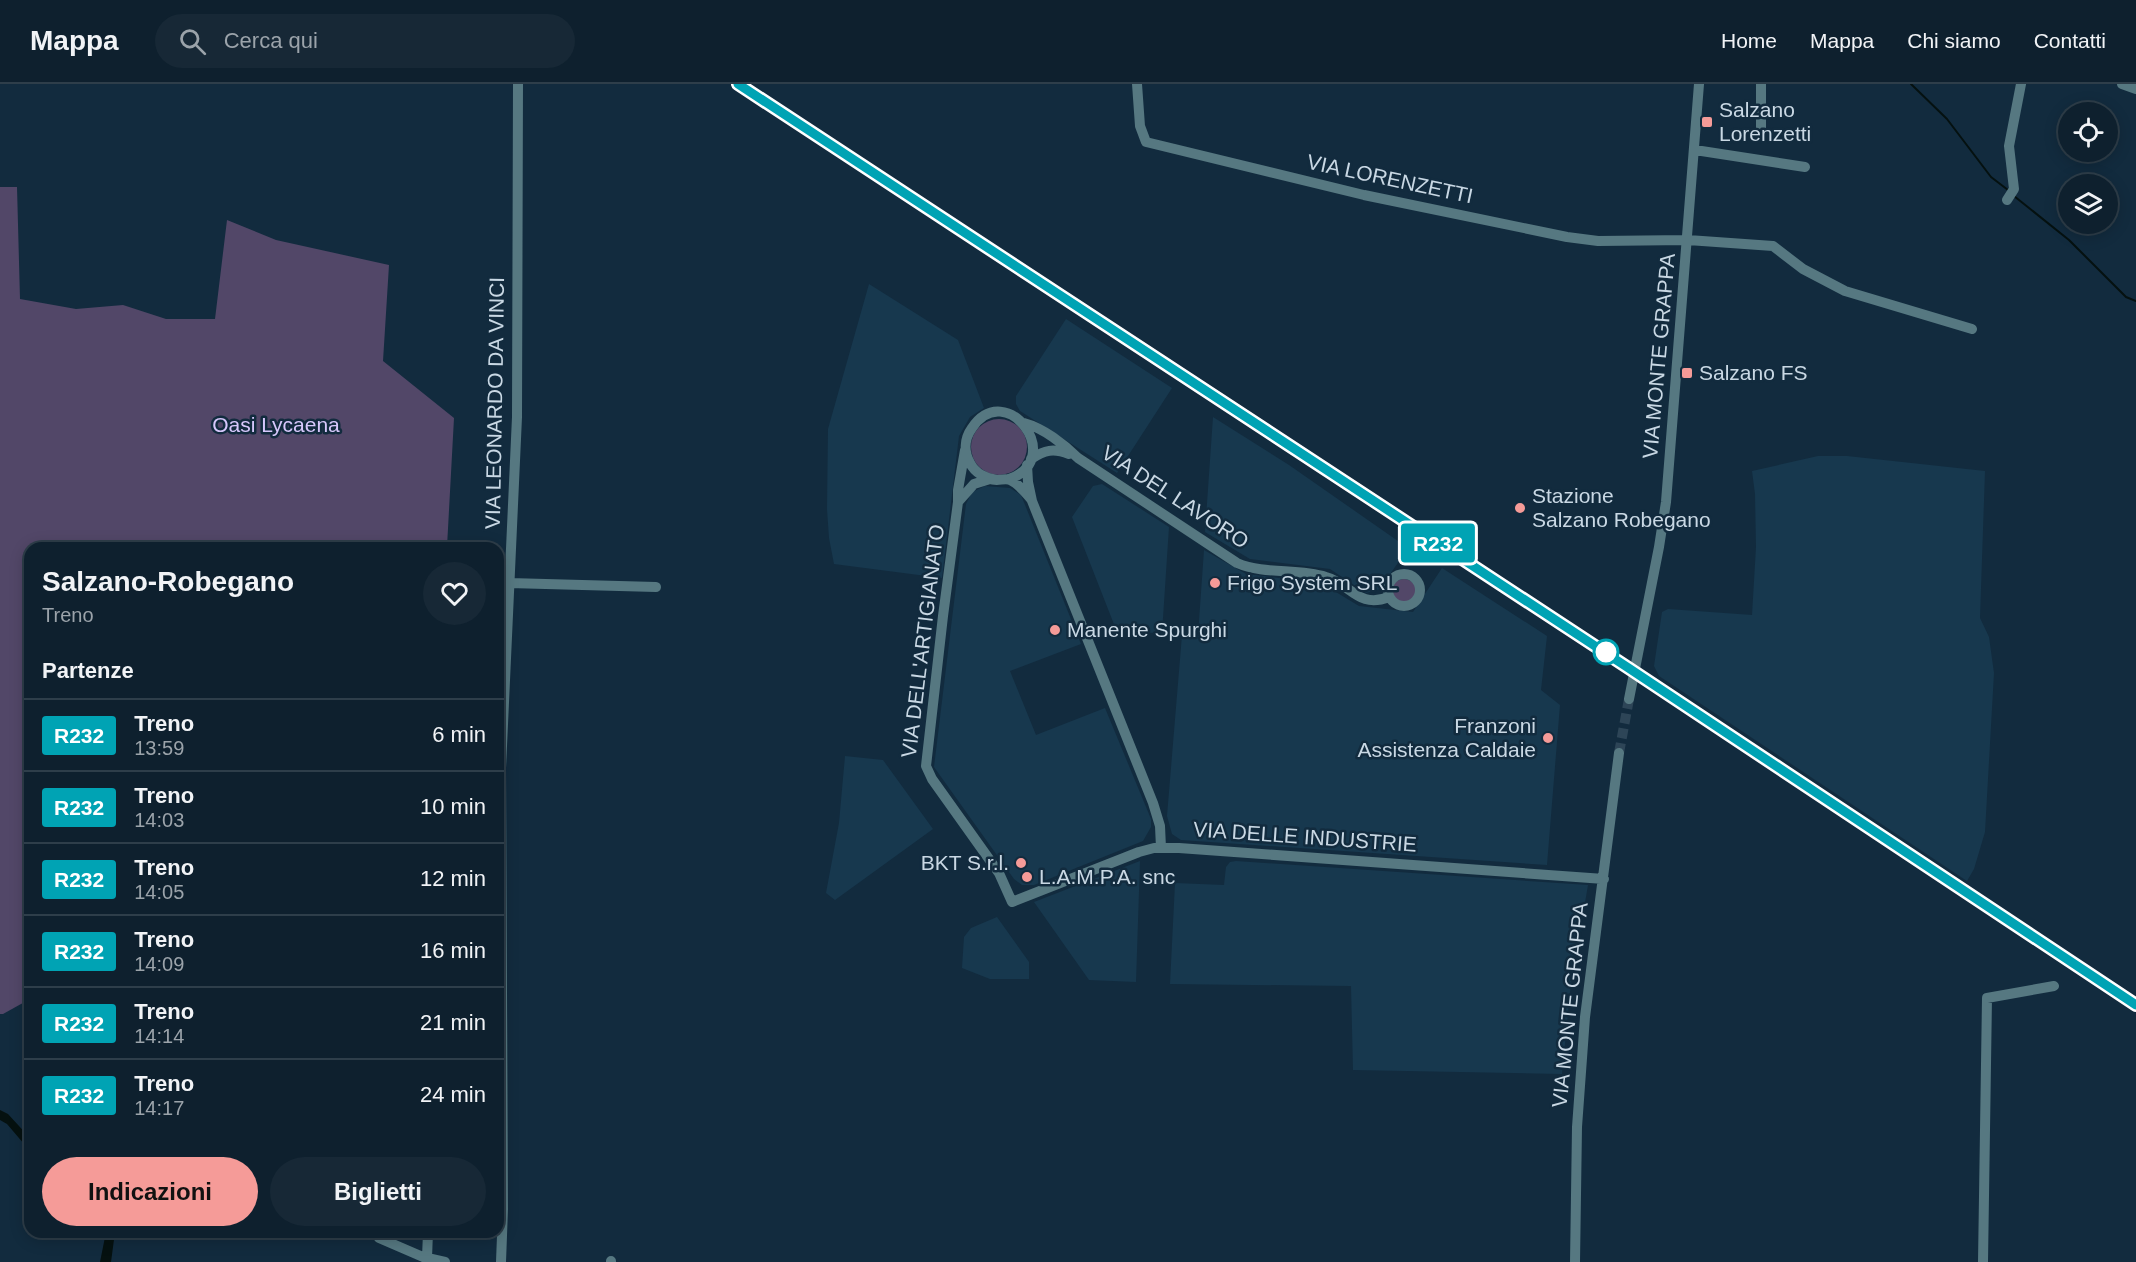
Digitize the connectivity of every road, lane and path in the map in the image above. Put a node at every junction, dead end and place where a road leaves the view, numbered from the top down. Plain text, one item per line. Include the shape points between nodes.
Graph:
1 (518, 84) edge
2 (1137, 84) edge
3 (1700, 84) edge
4 (1761, 84) edge
5 (2021, 84) edge
6 (2122, 84) edge
7 (2136, 89) edge
8 (1761, 131) dead end
9 (1695, 150) junction
10 (1805, 167) dead end
11 (2007, 200) dead end
12 (1688, 240) junction
13 (1972, 330) dead end
14 (1024, 423) junction
15 (965, 450) junction
16 (1078, 458) junction
17 (1029, 462) junction
18 (991, 478) junction
19 (1009, 479) junction
20 (1032, 501) junction
21 (958, 502) junction
22 (509, 583) junction
23 (656, 587) dead end
24 (1389, 597) dead end
25 (1629, 699) tunnel mouth
26 (504, 706) edge
27 (1619, 753) tunnel mouth
28 (1161, 848) junction
29 (1604, 879) junction
30 (1012, 902) joint
31 (2054, 986) dead end
32 (379, 1238) edge
33 (428, 1238) edge
34 (502, 1238) edge
35 (424, 1259) edge
36 (445, 1262) edge
37 (501, 1262) edge
38 (1575, 1262) edge
39 (1983, 1262) edge

1 - 22 street, VIA LEONARDO DA VINCI via 517,417
2 - 12 street, VIA LORENZETTI via 1140,126 1146,142 1364,195 1567,237 1598,241
3 - 9 street, VIA MONTE GRAPPA
4 - 8 street
5 - 11 street via 2009,146 2014,189
6 - 7 street
9 - 10 street
9 - 12 street, VIA MONTE GRAPPA
12 - 13 street via 1773,246 1803,269 1845,291
12 - 25 street, VIA MONTE GRAPPA via 1666,502
14 - 15 street, VIA DELL'ARTIGIANATO via 1010,414 988,414 969,432
14 - 16 street, VIA DEL LAVORO via 1033,425
14 - 17 street via 1033,441
15 - 18 street via 972,467
15 - 21 street, VIA DELL'ARTIGIANATO
16 - 17 street, VIA DEL LAVORO via 1048,450
16 - 24 street, VIA DEL LAVORO via 1238,563 1326,577 1367,600
17 - 19 street
17 - 20 street
18 - 19 street
18 - 21 street, VIA DELL'ARTIGIANATO via 974,484
19 - 20 street
20 - 28 street via 1153,803
21 - 30 street, VIA DELL'ARTIGIANATO via 926,766 999,873
22 - 23 street
22 - 26 street, VIA LEONARDO DA VINCI
27 - 29 street, VIA MONTE GRAPPA
28 - 29 street, VIA DELLE INDUSTRIE
28 - 30 street, VIA DELLE INDUSTRIE via 1139,852
29 - 38 street, VIA MONTE GRAPPA via 1580,1080
31 - 39 street via 1987,998
32 - 35 street
33 - 35 street
34 - 37 street, VIA LEONARDO DA VINCI
35 - 36 street

